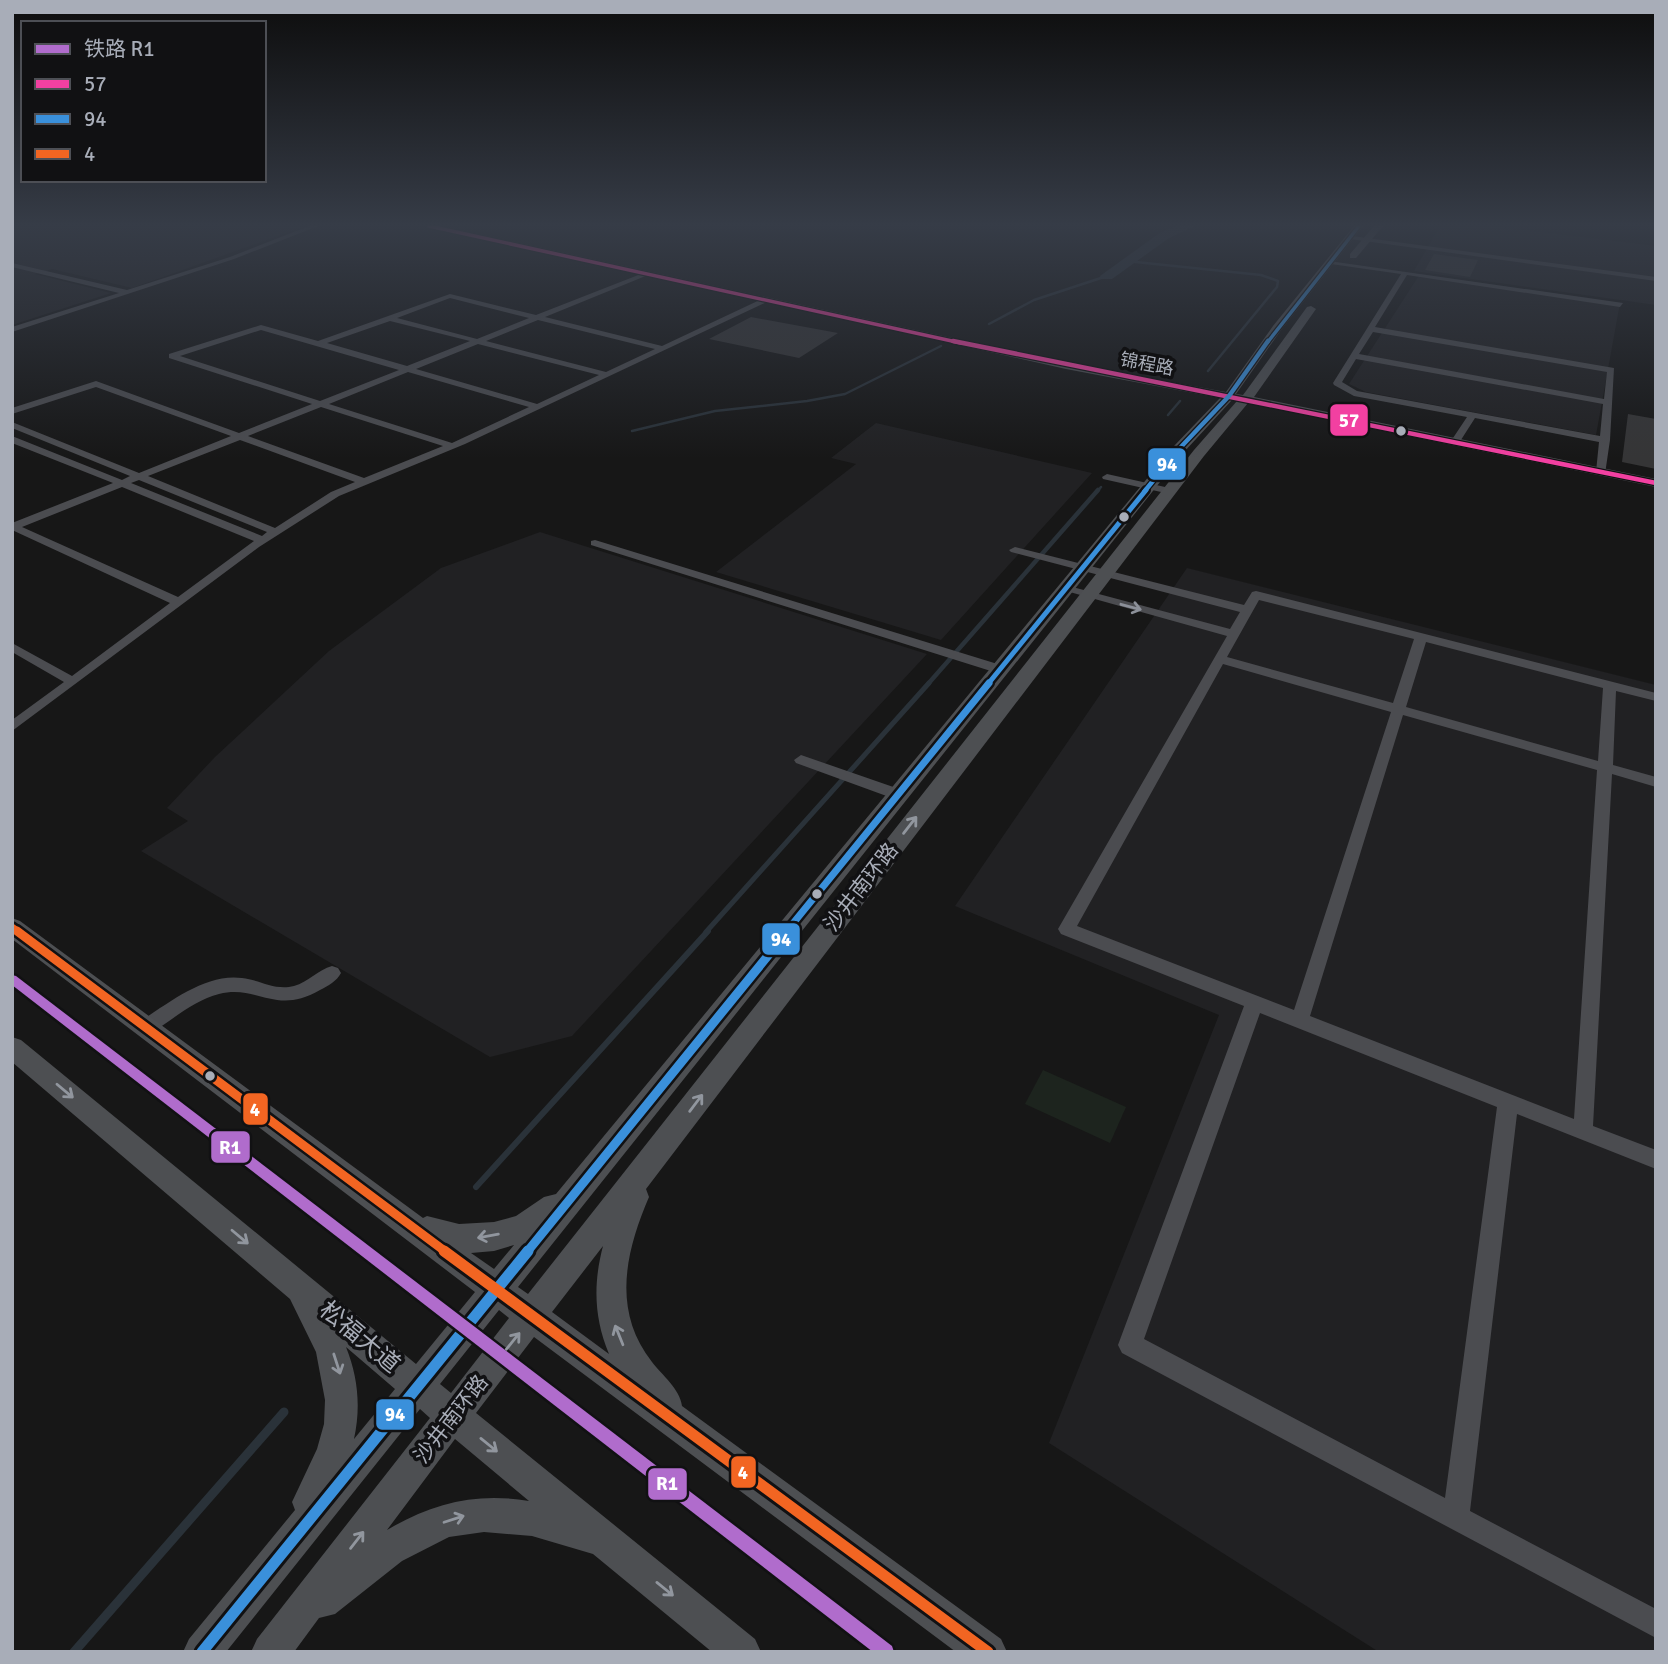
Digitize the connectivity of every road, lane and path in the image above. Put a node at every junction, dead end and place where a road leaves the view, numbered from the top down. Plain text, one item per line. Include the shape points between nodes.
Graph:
1 (92, 304) edge
2 (429, 304) edge
3 (482, 304) edge
4 (568, 304) edge
5 (759, 304) edge
6 (784, 304) edge
7 (802, 304) edge
8 (1300, 304) edge
9 (1386, 304) edge
10 (1611, 304) edge
11 (1620, 305) dead end
12 (537, 317) junction
13 (389, 318) junction
14 (1371, 329) junction
15 (12, 330) edge
16 (478, 340) junction
17 (318, 344) junction
18 (664, 349) junction
19 (1354, 356) junction
20 (406, 369) junction
21 (608, 375) junction
22 (87, 380) dead end
23 (1183, 388) junction
24 (1245, 394) junction
25 (1608, 402) junction
26 (12, 404) edge
27 (324, 404) junction
28 (1298, 406) junction
29 (538, 407) junction
30 (12, 411) edge
31 (1473, 415) junction
32 (12, 425) edge
33 (243, 435) junction
34 (1458, 438) junction
35 (12, 439) edge
36 (1605, 440) junction
37 (453, 446) junction
38 (1601, 467) junction
39 (1656, 474) edge
40 (138, 477) junction
41 (1107, 477) dead end
42 (365, 482) junction
43 (122, 483) junction
44 (1656, 483) edge
45 (1159, 489) junction
46 (13, 527) edge
47 (276, 532) junction
48 (262, 540) junction
49 (595, 543) dead end
50 (1015, 550) dead end
51 (1082, 567) junction
52 (1106, 574) junction
53 (1065, 589) junction
54 (1088, 596) junction
55 (178, 602) junction
56 (1247, 611) junction
57 (1234, 635) junction
58 (1421, 637) junction
59 (12, 647) edge
60 (1220, 659) junction
61 (999, 669) junction
62 (72, 681) junction
63 (1610, 685) junction
64 (1656, 697) edge
65 (1398, 710) junction
66 (12, 727) edge
67 (801, 760) dead end
68 (1606, 768) junction
69 (1656, 782) edge
70 (897, 794) junction
71 (12, 927) edge
72 (332, 973) dead end
73 (1255, 1002) junction
74 (1300, 1020) junction
75 (146, 1027) junction
76 (12, 1047) edge
77 (1508, 1102) junction
78 (1583, 1131) junction
79 (666, 1142) junction
80 (1656, 1160) edge
81 (586, 1177) junction
82 (402, 1219) junction
83 (294, 1282) junction
84 (495, 1289) junction
85 (533, 1316) junction
86 (418, 1385) junction
87 (453, 1416) junction
88 (687, 1430) junction
89 (1456, 1517) junction
90 (604, 1539) junction
91 (268, 1570) junction
92 (1656, 1624) edge
93 (275, 1646) edge
94 (202, 1652) edge
95 (742, 1652) edge
96 (988, 1652) edge

1 - 15 street
2 - 13 street
3 - 12 street
4 - 12 street
5 - 18 street
6 - 23 main road, 锦程路
7 - 24 main road, 锦程路
8 - 24 main road, 沙井南环路 via 1277,328
9 - 14 street
10 - 11 street
12 - 16 street
12 - 18 street
13 - 16 street
13 - 17 street
14 - 19 street
14 - 25 street via 1611,370
16 - 20 street
16 - 21 street
17 - 20 street
17 - 27 street via 261,327 172,356
18 - 21 street
19 - 25 street
19 - 31 street via 1337,383 1354,393
20 - 27 street
20 - 29 street
21 - 29 street
22 - 26 street
23 - 24 main road, 锦程路
23 - 24 main road via 1209,402
24 - 28 main road, 锦程路
24 - 28 main road
24 - 28 main road via 1253,413
24 - 45 main road, 沙井南环路
25 - 36 street
27 - 33 street
27 - 37 street
28 - 34 main road, 锦程路
29 - 37 street
30 - 33 street via 96,384
31 - 34 street
31 - 36 street
32 - 40 street
33 - 40 street
33 - 42 street
34 - 38 main road, 锦程路
35 - 43 street
36 - 38 street
37 - 42 street
38 - 39 main road, 锦程路
38 - 44 main road, 锦程路
40 - 43 street
40 - 47 street
41 - 45 street
42 - 47 street
43 - 46 street
43 - 48 street
45 - 51 main road, 沙井南环路
45 - 52 main road, 沙井南环路
46 - 55 street
47 - 48 street
48 - 55 street
49 - 61 street
50 - 51 street
51 - 52 street
51 - 53 main road, 沙井南环路
52 - 54 main road, 沙井南环路
52 - 56 street
53 - 54 street
53 - 61 main road, 沙井南环路
54 -> 57 street
79 -> 54 main road, 沙井南环路
55 - 62 street
56 - 57 street
56 - 58 street via 1256,595
57 - 60 street
58 - 63 street
58 - 65 street
59 - 62 street
60 - 65 street
60 - 73 street via 1067,929
61 - 70 main road, 沙井南环路
62 - 66 street
63 - 64 street
63 - 68 street
65 - 68 street
65 - 74 street
67 - 70 street
68 - 69 street
68 - 78 street
70 - 81 main road, 沙井南环路
71 - 75 main road
72 - 75 street via 304,991 286,995 229,985 203,993
73 - 74 street
73 - 89 street via 1130,1345
74 - 77 street
75 - 82 main road
76 -> 83 main road, 松福大道
77 - 78 street
77 - 89 street
78 - 80 street
79 - 85 main road, 沙井南环路
88 -> 79 main road via 639,1373 613,1319 613,1268 624,1220
81 -> 82 main road via 549,1212 490,1237 443,1237
81 - 84 main road, 沙井南环路
82 - 84 main road
83 - 86 main road, 松福大道
83 -> 91 main road via 327,1337 342,1380 344,1407 333,1458
84 - 85 main road
84 - 86 main road, 沙井南环路
87 -> 85 main road, 沙井南环路
85 - 88 main road
86 - 87 main road, 松福大道
86 - 91 main road, 沙井南环路
87 -> 90 main road, 松福大道
93 -> 87 main road, 沙井南环路
88 - 96 main road
89 - 92 street
93 -> 90 main road via 355,1572 416,1533 450,1520 467,1515 540,1519
90 -> 95 main road, 松福大道
91 - 94 main road, 沙井南环路

